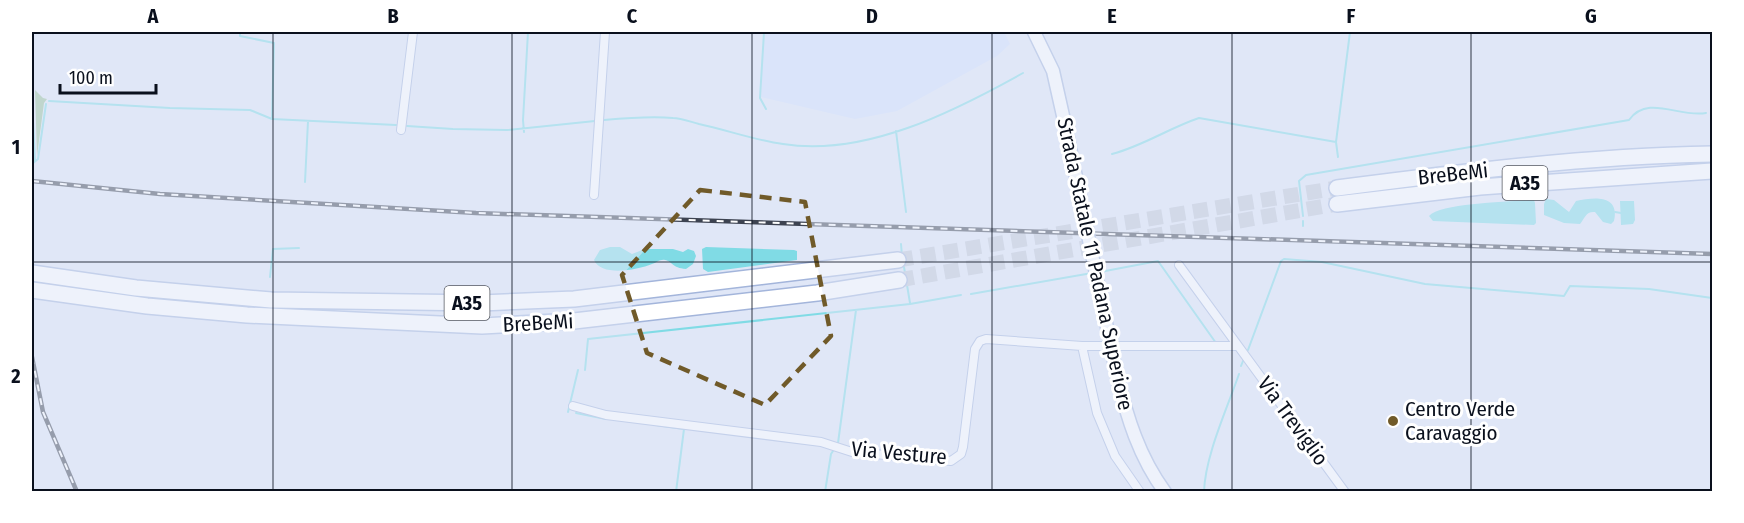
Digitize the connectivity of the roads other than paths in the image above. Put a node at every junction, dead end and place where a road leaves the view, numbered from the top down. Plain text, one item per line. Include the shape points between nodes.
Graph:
1 (413, 32) edge
2 (605, 32) edge
3 (1034, 32) edge
4 (401, 130) dead end
5 (1711, 151) edge
6 (1713, 171) edge
7 (594, 195) dead end
8 (898, 260) tunnel mouth
9 (1179, 265) dead end
10 (34, 273) edge
11 (899, 280) tunnel mouth
12 (34, 290) edge
13 (1082, 346) junction
14 (1240, 349) junction
15 (573, 406) dead end
16 (1140, 492) edge
17 (1165, 492) edge
18 (1345, 492) edge

1 - 4 street
2 - 7 street
3 - 17 main road, Strada Statale 11 Padana Superiore, bridge via 1054,77 1117,376 1138,445
5 - 6 highway, BreBeMi / A35 via 1691,148 1665,156 1481,171 1337,196
8 - 10 highway, BreBeMi / A35 via 574,299 481,303 271,300 136,288
9 - 14 street, Via Treviglio
11 - 12 highway, BreBeMi / A35 via 574,321 482,326 247,315
13 - 14 street, Via Vesture
13 - 15 street, Via Vesture via 986,339 976,344 963,447 961,454 951,461 852,452 821,442 606,415
13 - 16 street via 1097,413 1115,456
14 - 18 street, Via Treviglio

